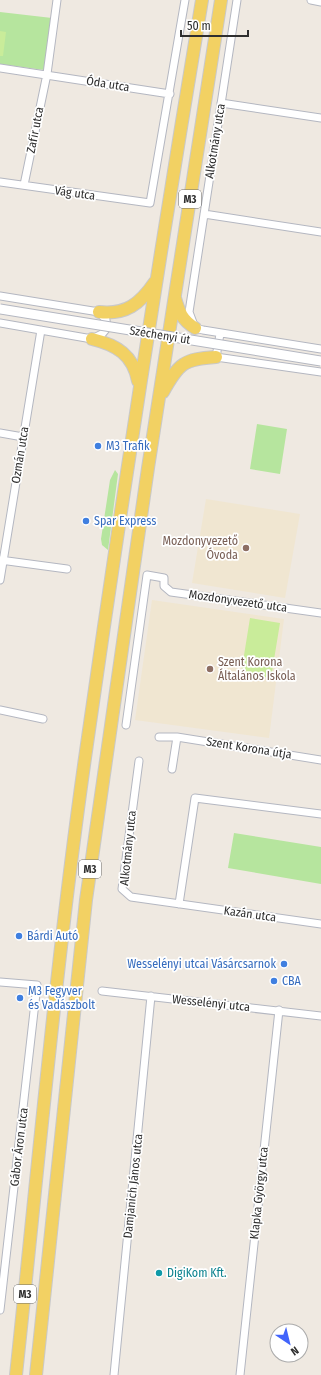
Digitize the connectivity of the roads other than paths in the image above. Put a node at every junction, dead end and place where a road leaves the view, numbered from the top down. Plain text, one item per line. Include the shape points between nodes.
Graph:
1 (57, 0) edge
2 (185, 0) edge
3 (202, 0) edge
4 (221, 0) edge
5 (237, 0) edge
6 (311, 0) edge
7 (321, 2) edge
8 (0, 68) edge
9 (47, 74) junction
10 (170, 94) junction
11 (221, 103) junction
12 (321, 118) edge
13 (0, 182) edge
14 (24, 185) junction
15 (204, 214) junction
16 (321, 232) edge
17 (156, 281) junction
18 (0, 296) edge
19 (174, 296) junction
20 (0, 309) edge
21 (99, 312) junction
22 (0, 323) edge
23 (195, 328) junction
24 (41, 330) junction
25 (220, 334) junction
26 (92, 339) junction
27 (321, 349) edge
28 (216, 357) junction
29 (321, 360) edge
30 (321, 372) edge
31 (139, 388) junction
32 (159, 398) junction
33 (0, 433) edge
34 (23, 437) junction
35 (1, 560) edge
36 (67, 569) dead end
37 (0, 580) edge
38 (321, 613) edge
39 (0, 710) edge
40 (43, 719) dead end
41 (126, 725) dead end
42 (162, 734) dead end
43 (177, 737) junction
44 (321, 760) edge
45 (139, 761) dead end
46 (172, 769) dead end
47 (321, 814) edge
48 (179, 904) junction
49 (321, 924) edge
50 (0, 982) edge
51 (102, 991) dead end
52 (151, 996) junction
53 (279, 1010) junction
54 (321, 1016) edge
55 (0, 1310) edge
56 (16, 1375) edge
57 (36, 1375) edge
58 (114, 1375) edge
59 (240, 1375) edge

1 - 9 street, Zafír utca
2 - 10 street
3 - 17 main road, M3
4 - 19 main road, M3
5 - 11 street, Alkotmány utca
6 - 7 street
8 - 9 street, Óda utca
9 - 10 street, Óda utca
9 - 14 street, Zafír utca
10 - 14 street, Vág utca via 150,203
11 - 12 street
11 - 15 street, Alkotmány utca
13 - 14 street, Vág utca
15 - 16 street
15 - 23 street, Alkotmány utca via 189,312
17 - 21 main road via 131,307 113,314
17 - 31 main road, M3
18 - 21 street
19 - 23 main road via 180,314
19 - 32 main road, M3
20 - 29 street, Széchenyi út, bridge
21 - 26 street via 106,320 107,328
22 - 24 street
23 - 25 street
24 - 26 street
24 - 34 street, Ozmán utca
25 - 27 street
25 - 28 street
26 - 31 main road via 115,346 129,358 135,369
28 - 30 street
28 - 32 main road via 193,359 180,367
31 - 56 main road, M3 via 86,756 58,981
32 - 57 main road, M3 via 86,900
33 - 34 street
34 - 35 street, Ozmán utca
35 - 36 street
35 - 37 street, Ozmán utca
38 - 41 street, Mozdonyvezető utca via 171,592 164,586 164,578 147,576
39 - 40 street
42 - 43 street, Szent Korona útja
43 - 44 street, Szent Korona útja
43 - 46 street
45 - 48 street, Alkotmány utca via 122,888 131,897
47 - 48 street via 195,798
48 - 49 street, Kazán utca
50 - 55 street, Gábor Áron utca via 37,985
51 - 52 street, Wesselényi utca
52 - 53 street, Wesselényi utca
52 - 58 street, Damjanich János utca
53 - 54 street, Wesselényi utca
53 - 59 street, Klapka György utca

